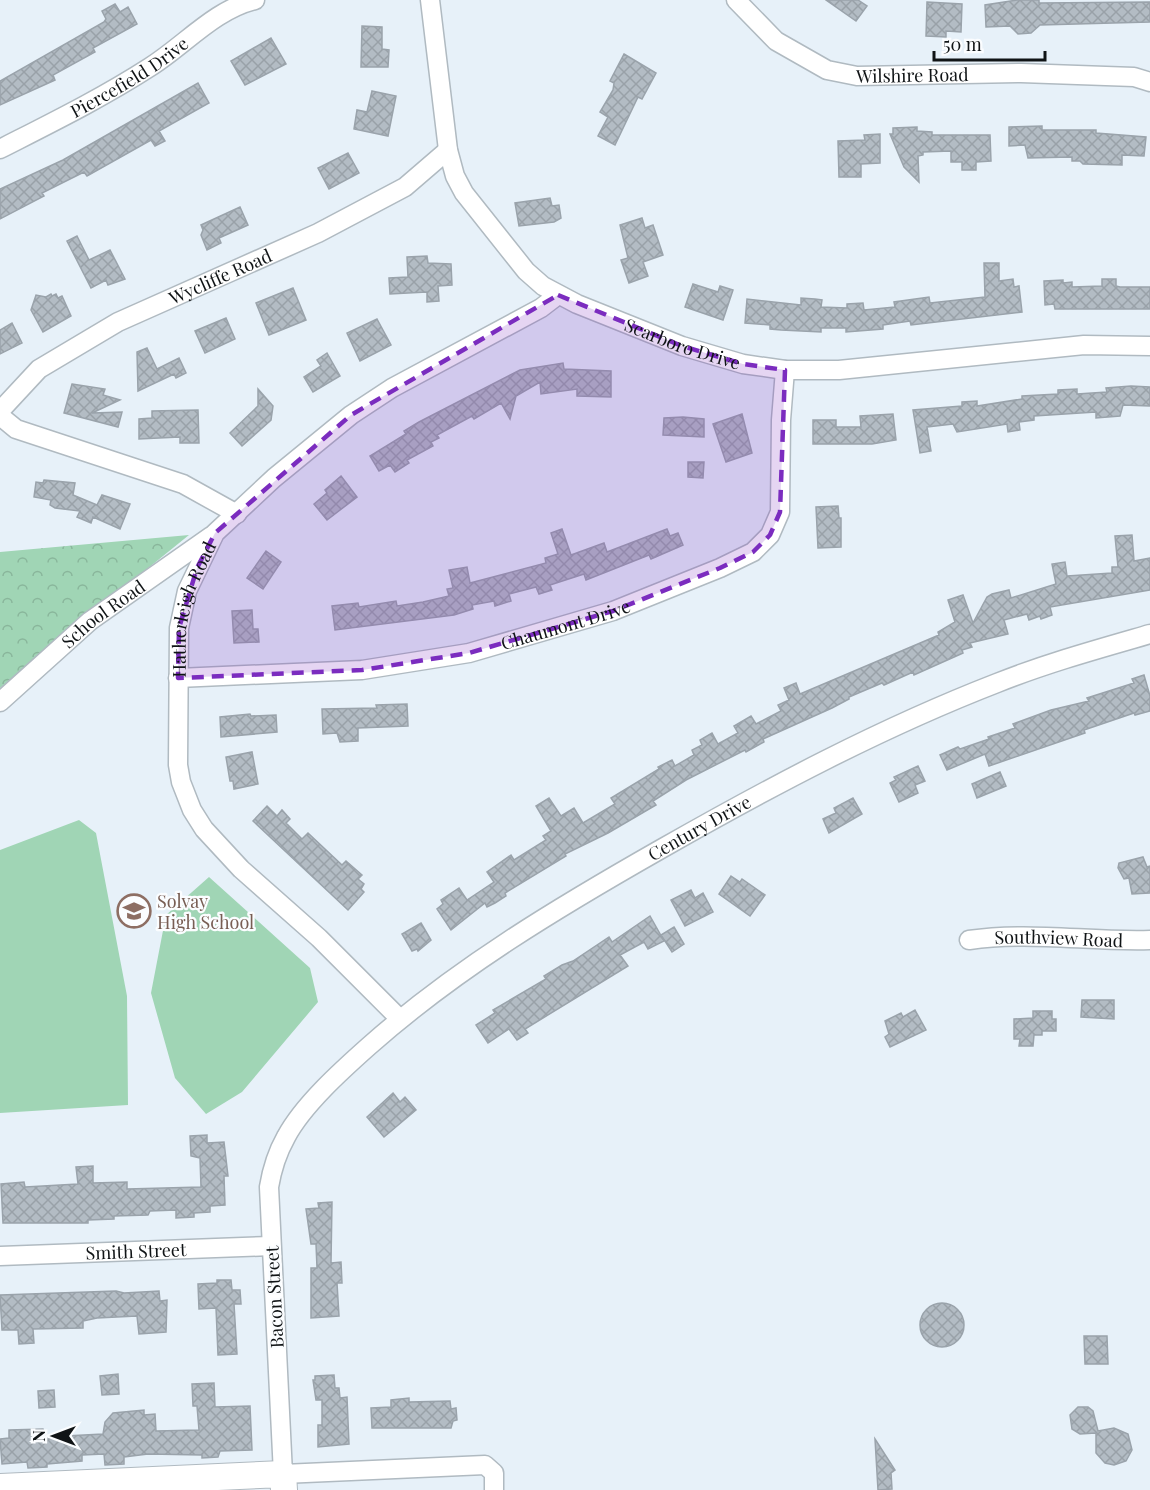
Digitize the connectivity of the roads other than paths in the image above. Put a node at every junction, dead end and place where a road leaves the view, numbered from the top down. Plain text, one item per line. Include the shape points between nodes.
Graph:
1 (255, 0) edge
2 (430, 0) edge
3 (735, 0) edge
4 (1150, 82) edge
5 (0, 149) edge
6 (447, 150) junction
7 (558, 295) junction
8 (1150, 346) edge
9 (785, 370) junction
10 (0, 414) edge
11 (237, 514) junction
12 (215, 533) junction
13 (1150, 634) edge
14 (178, 678) junction
15 (0, 702) edge
16 (969, 940) dead end
17 (1150, 940) edge
18 (400, 1018) junction
19 (303, 1114) joint
20 (271, 1246) junction
21 (0, 1256) edge
22 (284, 1482) edge
23 (0, 1487) edge
24 (494, 1490) edge

1 - 5 street, Piercefield Drive via 223,13 152,66 106,94
2 - 6 street, Scarboro Drive
3 - 4 street, Wilshire Road via 785,46 827,70 857,76 1021,73 1134,77
6 - 7 street, Scarboro Drive via 464,194 526,271
6 - 10 street, Wycliffe Road via 405,187 318,233 109,328 39,369
7 - 9 street, Scarboro Drive via 682,346 743,364
7 - 11 street, Hatherleigh Road via 351,415
8 - 9 street, Scarboro Drive via 1084,345 839,370
9 - 14 street, Chaumont Drive via 780,512 770,535 753,552 613,611 469,652 362,670
10 - 11 street, Wycliffe Road via 16,429 183,483
11 - 12 street, Hatherleigh Road
12 - 14 street, Hatherleigh Road via 187,591 179,628
12 - 15 street, School Road via 90,621
13 - 18 street, Century Drive via 1054,661 994,684 813,766 520,933
14 - 18 street, Hatherleigh Road via 181,782 204,829 241,869
16 - 17 street, Southview Road via 1032,935
18 - 19 street, Century Drive via 346,1067
19 - 20 street, Bacon Street via 287,1134 273,1164 269,1187
20 - 21 street, Smith Street
20 - 22 street, Bacon Street
22 - 23 street
22 - 24 street via 386,1467 485,1465 494,1473

